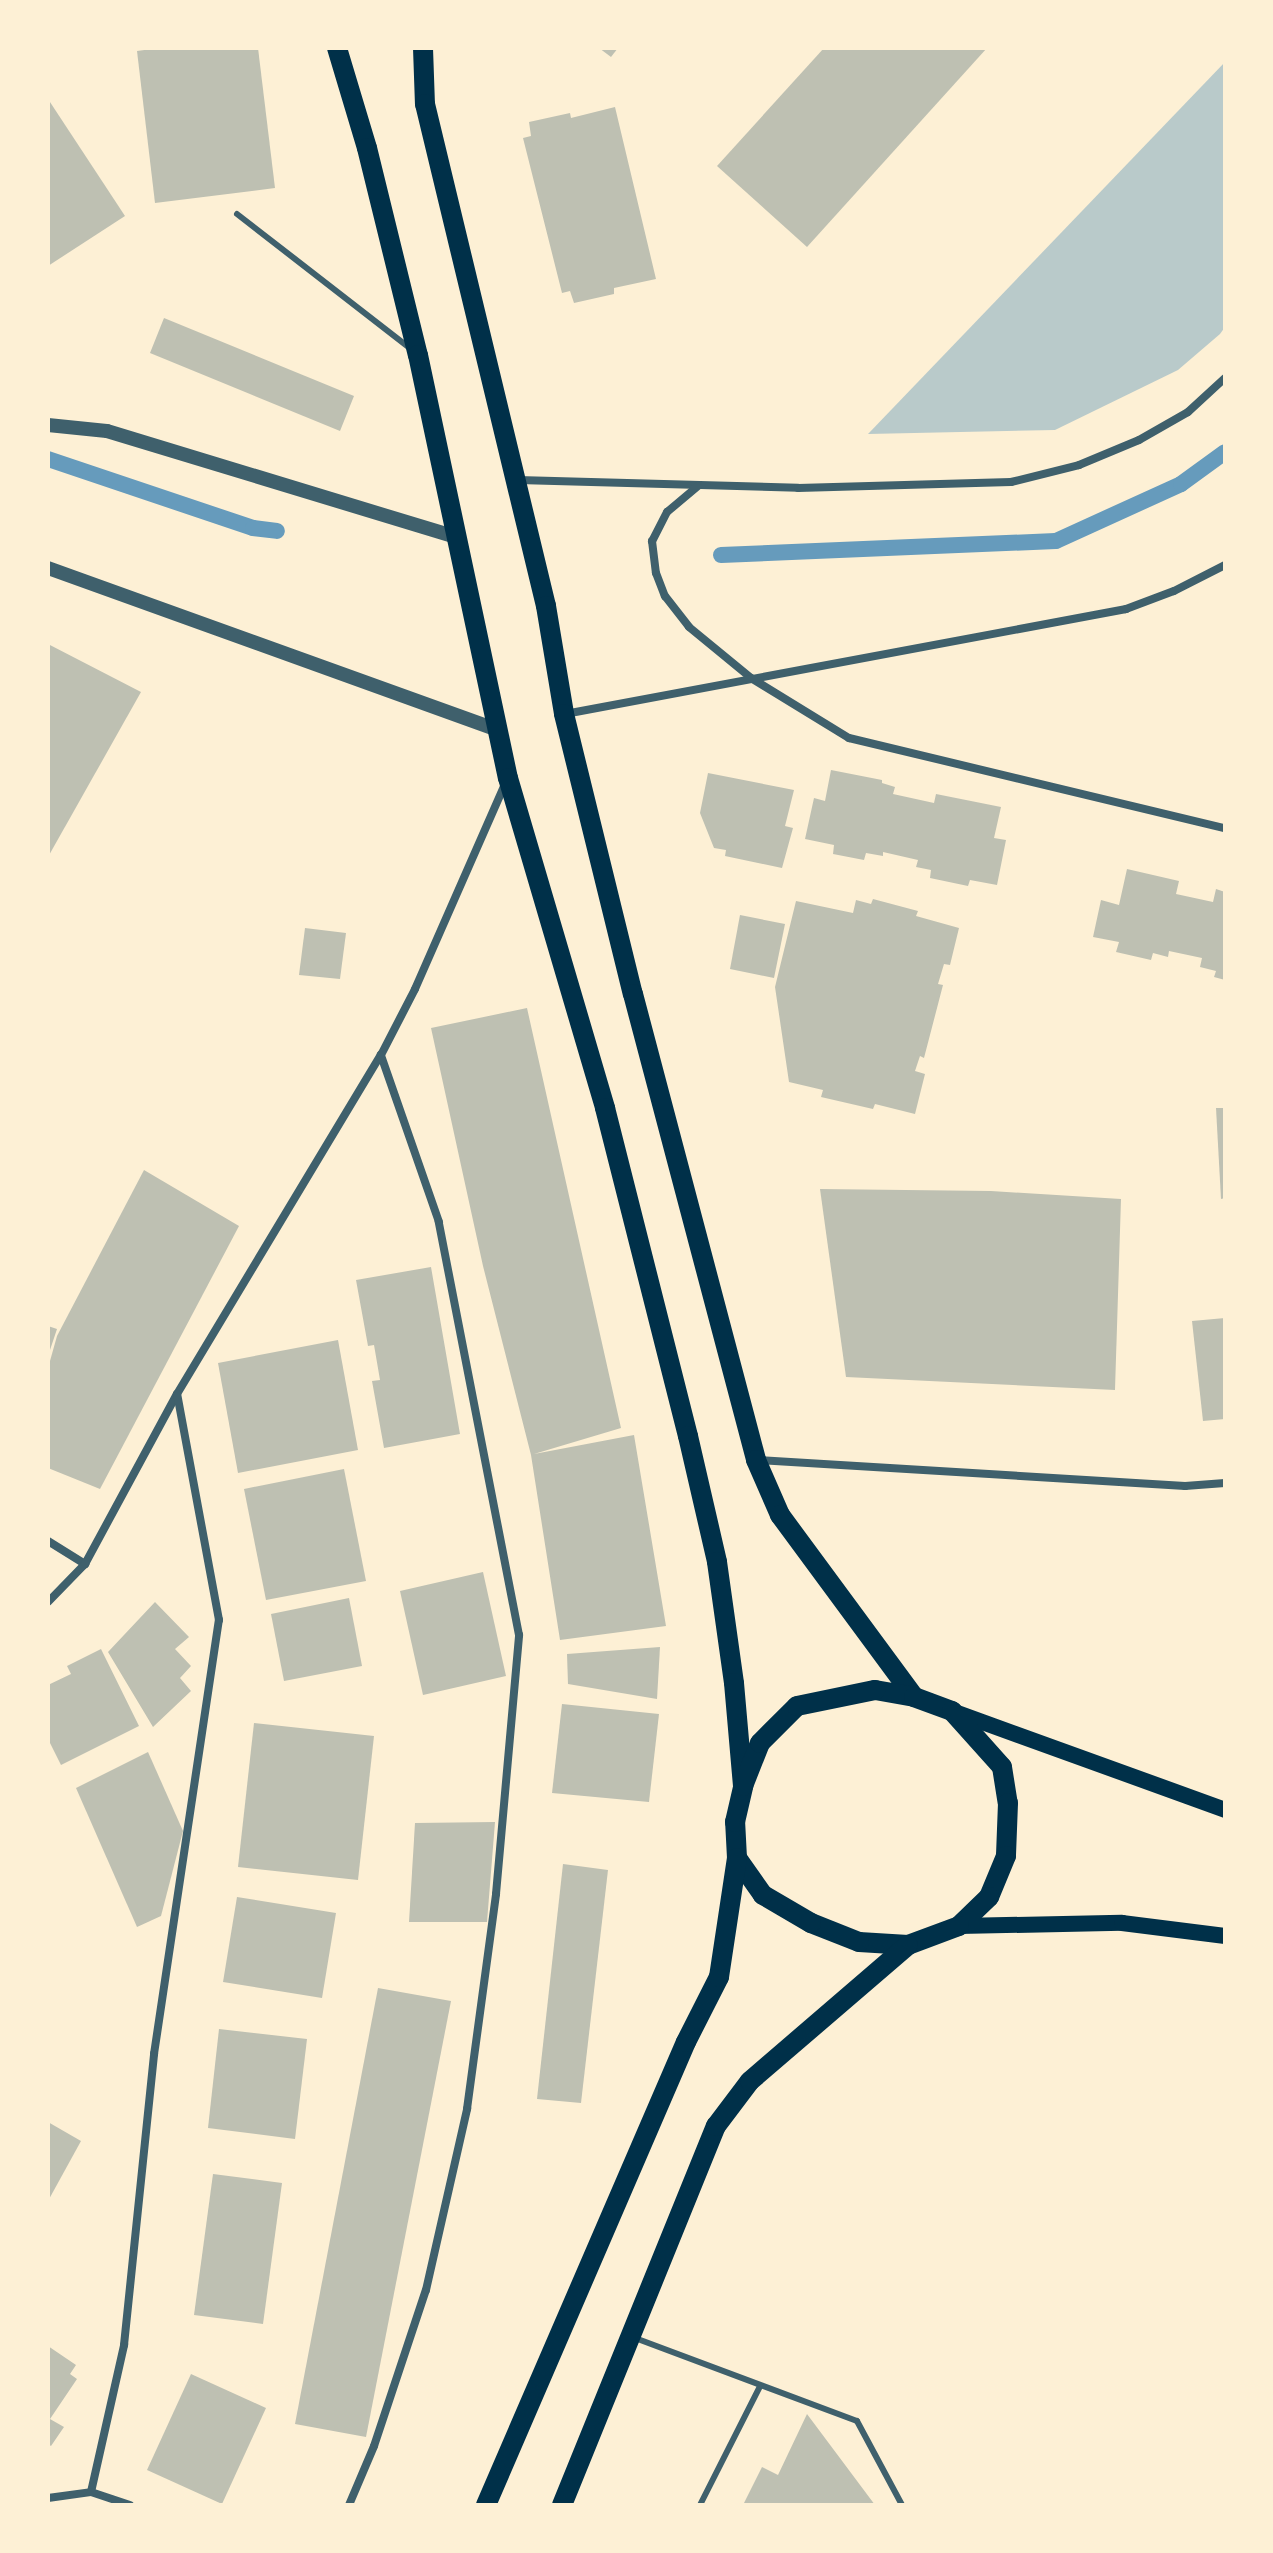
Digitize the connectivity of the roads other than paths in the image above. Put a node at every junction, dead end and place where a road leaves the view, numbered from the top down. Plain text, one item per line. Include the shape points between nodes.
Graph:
1 (337, 48) edge
2 (423, 48) edge
3 (237, 214) dead end
4 (418, 355) junction
5 (1225, 378) edge
6 (48, 425) edge
7 (516, 480) junction
8 (698, 486) junction
9 (455, 537) junction
10 (1225, 565) edge
11 (48, 568) edge
12 (751, 678) junction
13 (564, 714) junction
14 (497, 730) junction
15 (508, 778) junction
16 (1225, 828) edge
17 (381, 1055) junction
18 (177, 1394) junction
19 (756, 1460) junction
20 (1225, 1483) edge
21 (48, 1541) edge
22 (85, 1564) junction
23 (48, 1602) edge
24 (914, 1697) junction
25 (952, 1711) junction
26 (743, 1786) junction
27 (1225, 1810) edge
28 (737, 1858) junction
29 (959, 1926) junction
30 (1225, 1936) edge
31 (908, 1945) junction
32 (630, 2336) junction
33 (760, 2386) junction
34 (91, 2492) junction
35 (48, 2498) edge
36 (130, 2505) edge
37 (349, 2505) edge
38 (486, 2505) edge
39 (562, 2505) edge
40 (700, 2505) edge
41 (902, 2505) edge

1 - 4 main road
2 - 7 main road via 425,104
3 - 4 lane
4 - 9 main road
5 - 8 street via 1188,412 1139,440 1043,476 1011,482 830,488
6 - 9 street via 107,431
7 - 8 street
7 - 13 main road via 546,606
8 - 12 street via 667,512 652,541 656,573 665,596 689,627
9 - 14 main road
10 - 12 street via 1126,609
11 - 14 street
12 - 13 street
12 - 16 street via 849,738
13 - 19 main road
14 - 15 main road
15 - 17 street
15 - 26 main road via 605,1108 688,1436 717,1562
17 - 18 street
17 - 37 street via 439,1222 519,1635 496,1894 467,2109 426,2290
18 - 22 street
18 - 34 street via 219,1620 154,2054 124,2345
19 - 20 street via 1185,1486
19 - 24 main road via 780,1515
21 - 22 street
22 - 23 street
24 - 25 main road
24 - 26 main road via 875,1690 797,1706 760,1743
25 - 27 main road
25 - 29 main road via 1002,1767 1008,1803 1006,1856 989,1897
26 - 28 main road via 735,1822
28 - 31 main road via 763,1895 811,1923 859,1942
28 - 38 main road via 719,1977
29 - 30 main road via 1122,1923
29 - 31 main road
31 - 32 main road via 750,2081 716,2126
32 - 33 lane
32 - 39 main road
33 - 40 lane
33 - 41 lane via 857,2421
34 - 35 street
34 - 36 street

